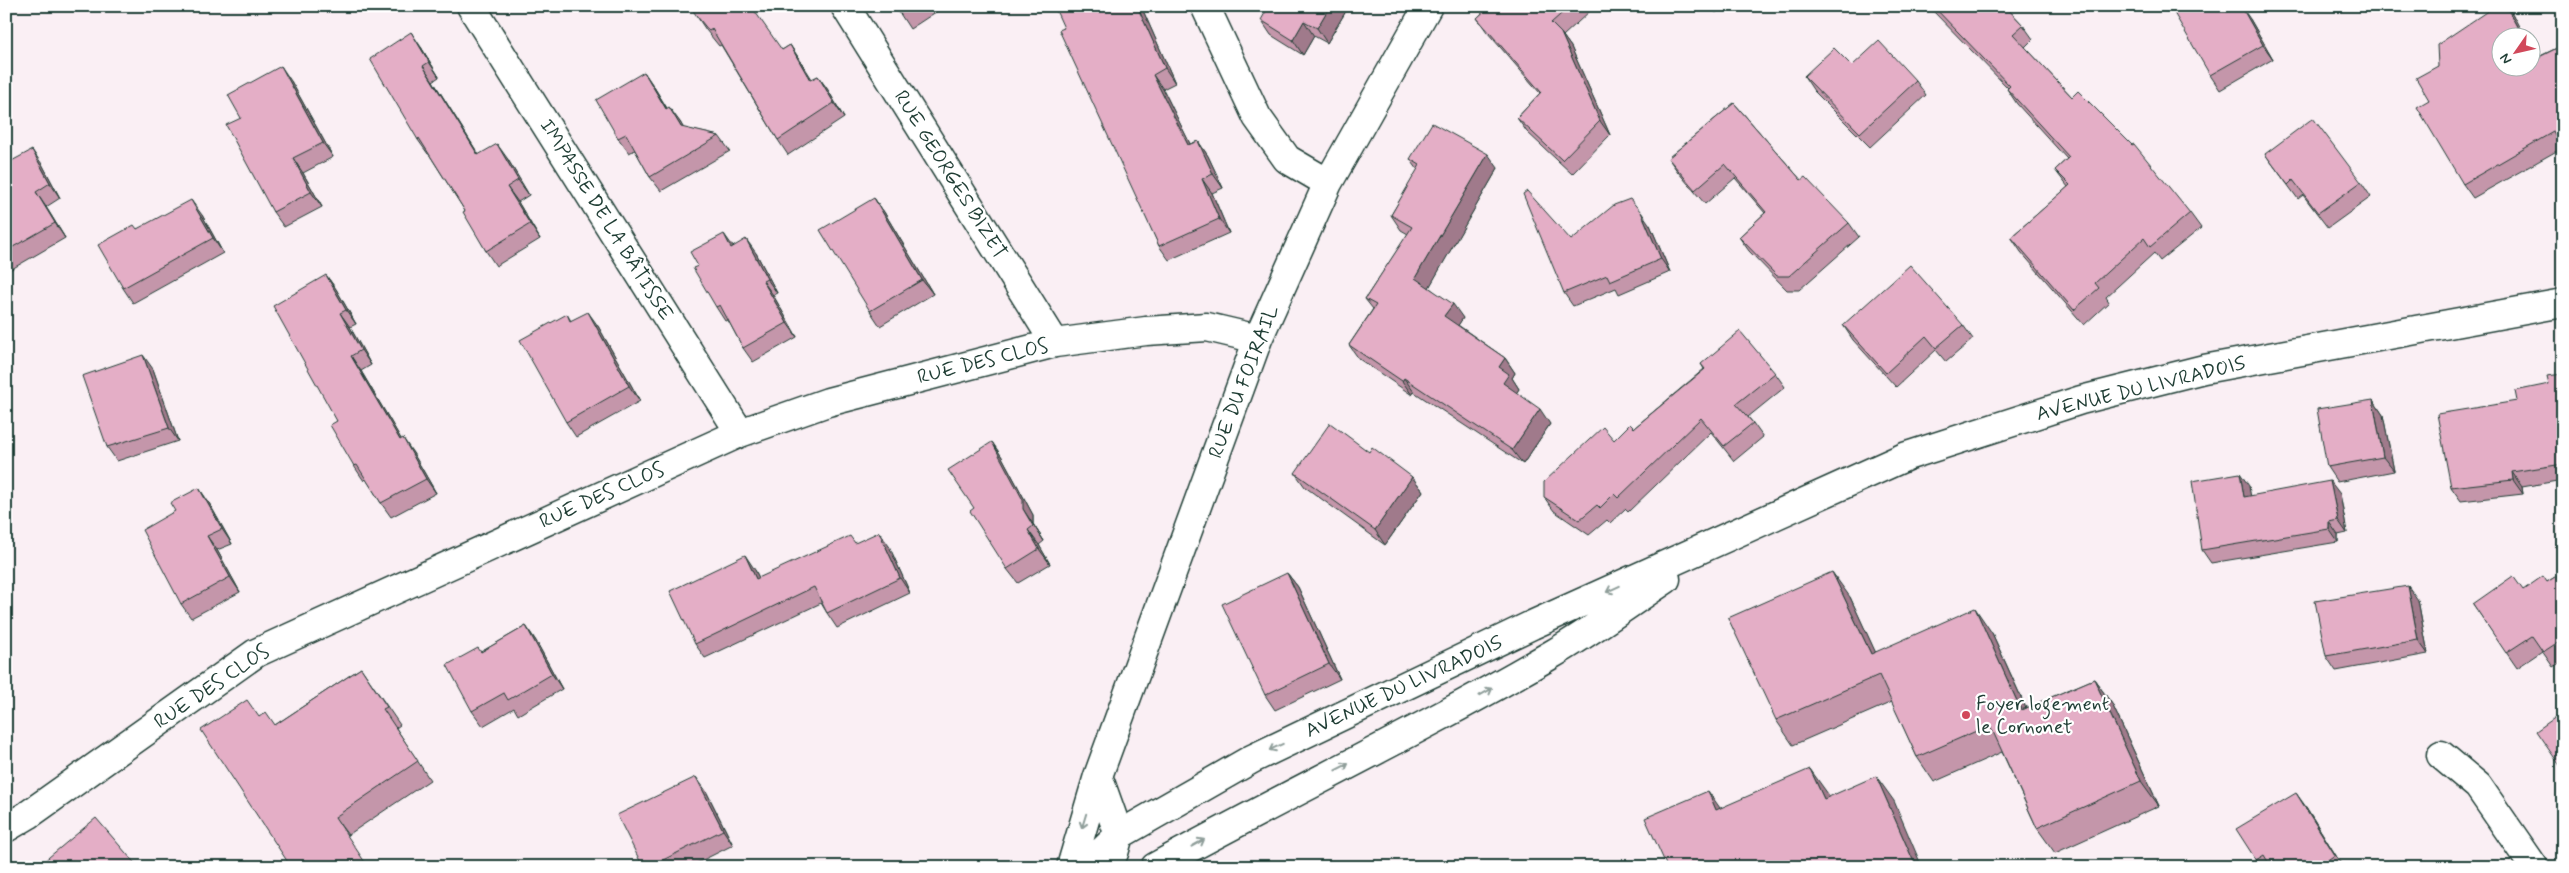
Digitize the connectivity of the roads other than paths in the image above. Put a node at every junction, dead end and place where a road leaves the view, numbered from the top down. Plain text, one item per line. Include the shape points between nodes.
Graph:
1 (471, 6) edge
2 (845, 6) edge
3 (1205, 6) edge
4 (1428, 6) edge
5 (1328, 183) junction
6 (2563, 303) edge
7 (1258, 339) junction
8 (1055, 343) junction
9 (740, 433) junction
10 (1737, 532) junction
11 (2441, 755) dead end
12 (1098, 776) junction
13 (6, 828) edge
14 (1119, 835) junction
15 (1071, 867) edge
16 (1086, 867) edge
17 (1111, 867) edge
18 (1156, 867) edge
19 (2534, 867) edge

1 - 9 street, IMPASSE DE LA BÂTISSE
2 - 8 street, RUE GEORGES BIZET
3 - 5 street via 1257,118 1287,159
4 - 5 street, RUE DU FOIRAIL
5 - 7 street, RUE DU FOIRAIL
6 - 10 street, AVENUE DU LIVRADOIS via 2204,369 2081,400 1907,456
7 - 8 street, RUE DES CLOS via 1207,327
7 - 12 street, RUE DU FOIRAIL
8 - 9 street, RUE DES CLOS via 828,402
9 - 13 street, RUE DES CLOS via 256,653
10 -> 14 street, AVENUE DU LIVRADOIS via 1532,625 1252,759
18 -> 10 street, AVENUE DU LIVRADOIS via 1551,655
11 - 19 street via 2478,786
12 - 14 street
12 -> 15 street, RUE DU FOIRAIL
14 - 16 street, AVENUE DU LIVRADOIS
14 - 17 street

